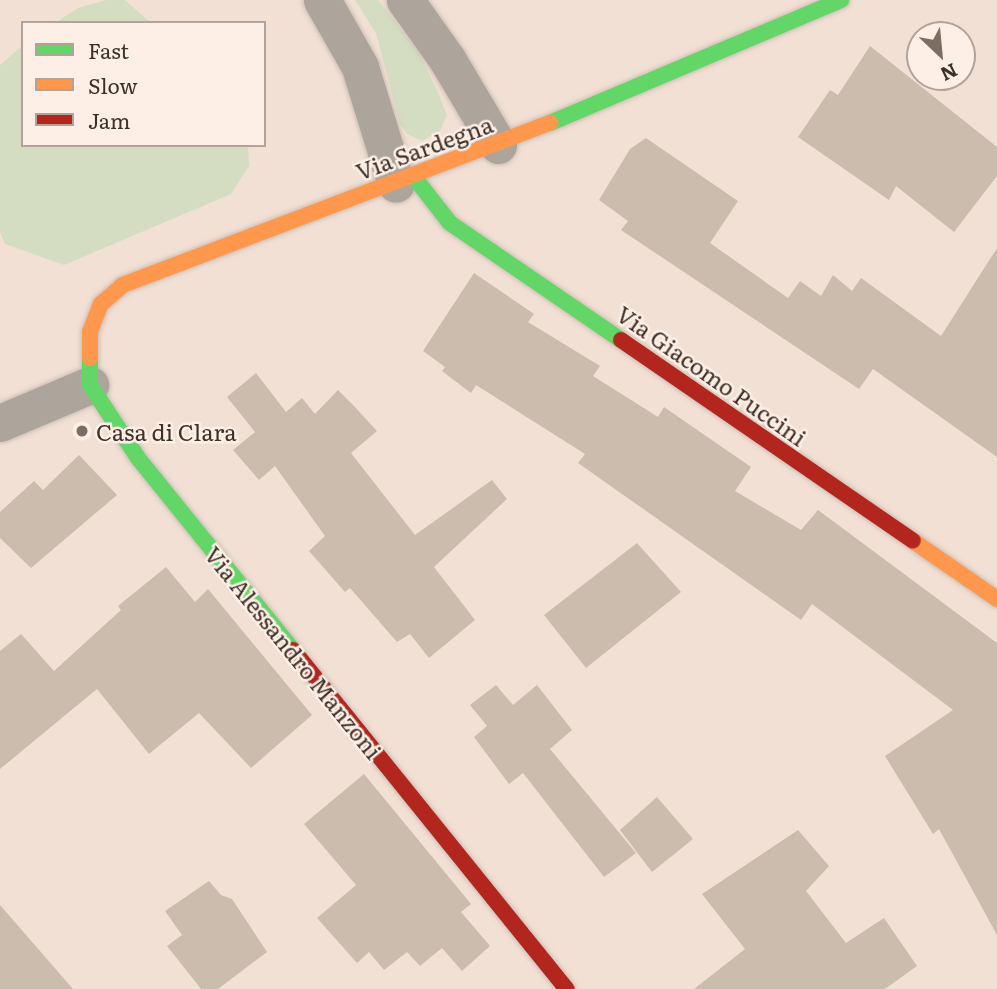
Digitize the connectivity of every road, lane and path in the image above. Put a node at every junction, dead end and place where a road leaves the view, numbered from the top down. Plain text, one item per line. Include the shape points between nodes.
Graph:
1 (322, 0) edge
2 (405, 0) edge
3 (841, 0) edge
4 (498, 145) junction
5 (405, 180) junction
6 (90, 385) junction
7 (0, 423) edge
8 (997, 599) edge
9 (556, 974) junction
10 (540, 989) edge
11 (567, 989) edge

1 - 5 street via 360,67
2 - 4 street via 447,59
3 - 4 street, Via Sardegna
4 - 5 street, Via Sardegna
5 - 6 street, Via Sardegna via 123,285 101,304 90,332
5 - 8 street, Via Giacomo Puccini via 450,223
6 - 7 street
6 - 9 street, Via Alessandro Manzoni via 138,458
9 - 10 street
9 - 11 street, Via Alessandro Manzoni

